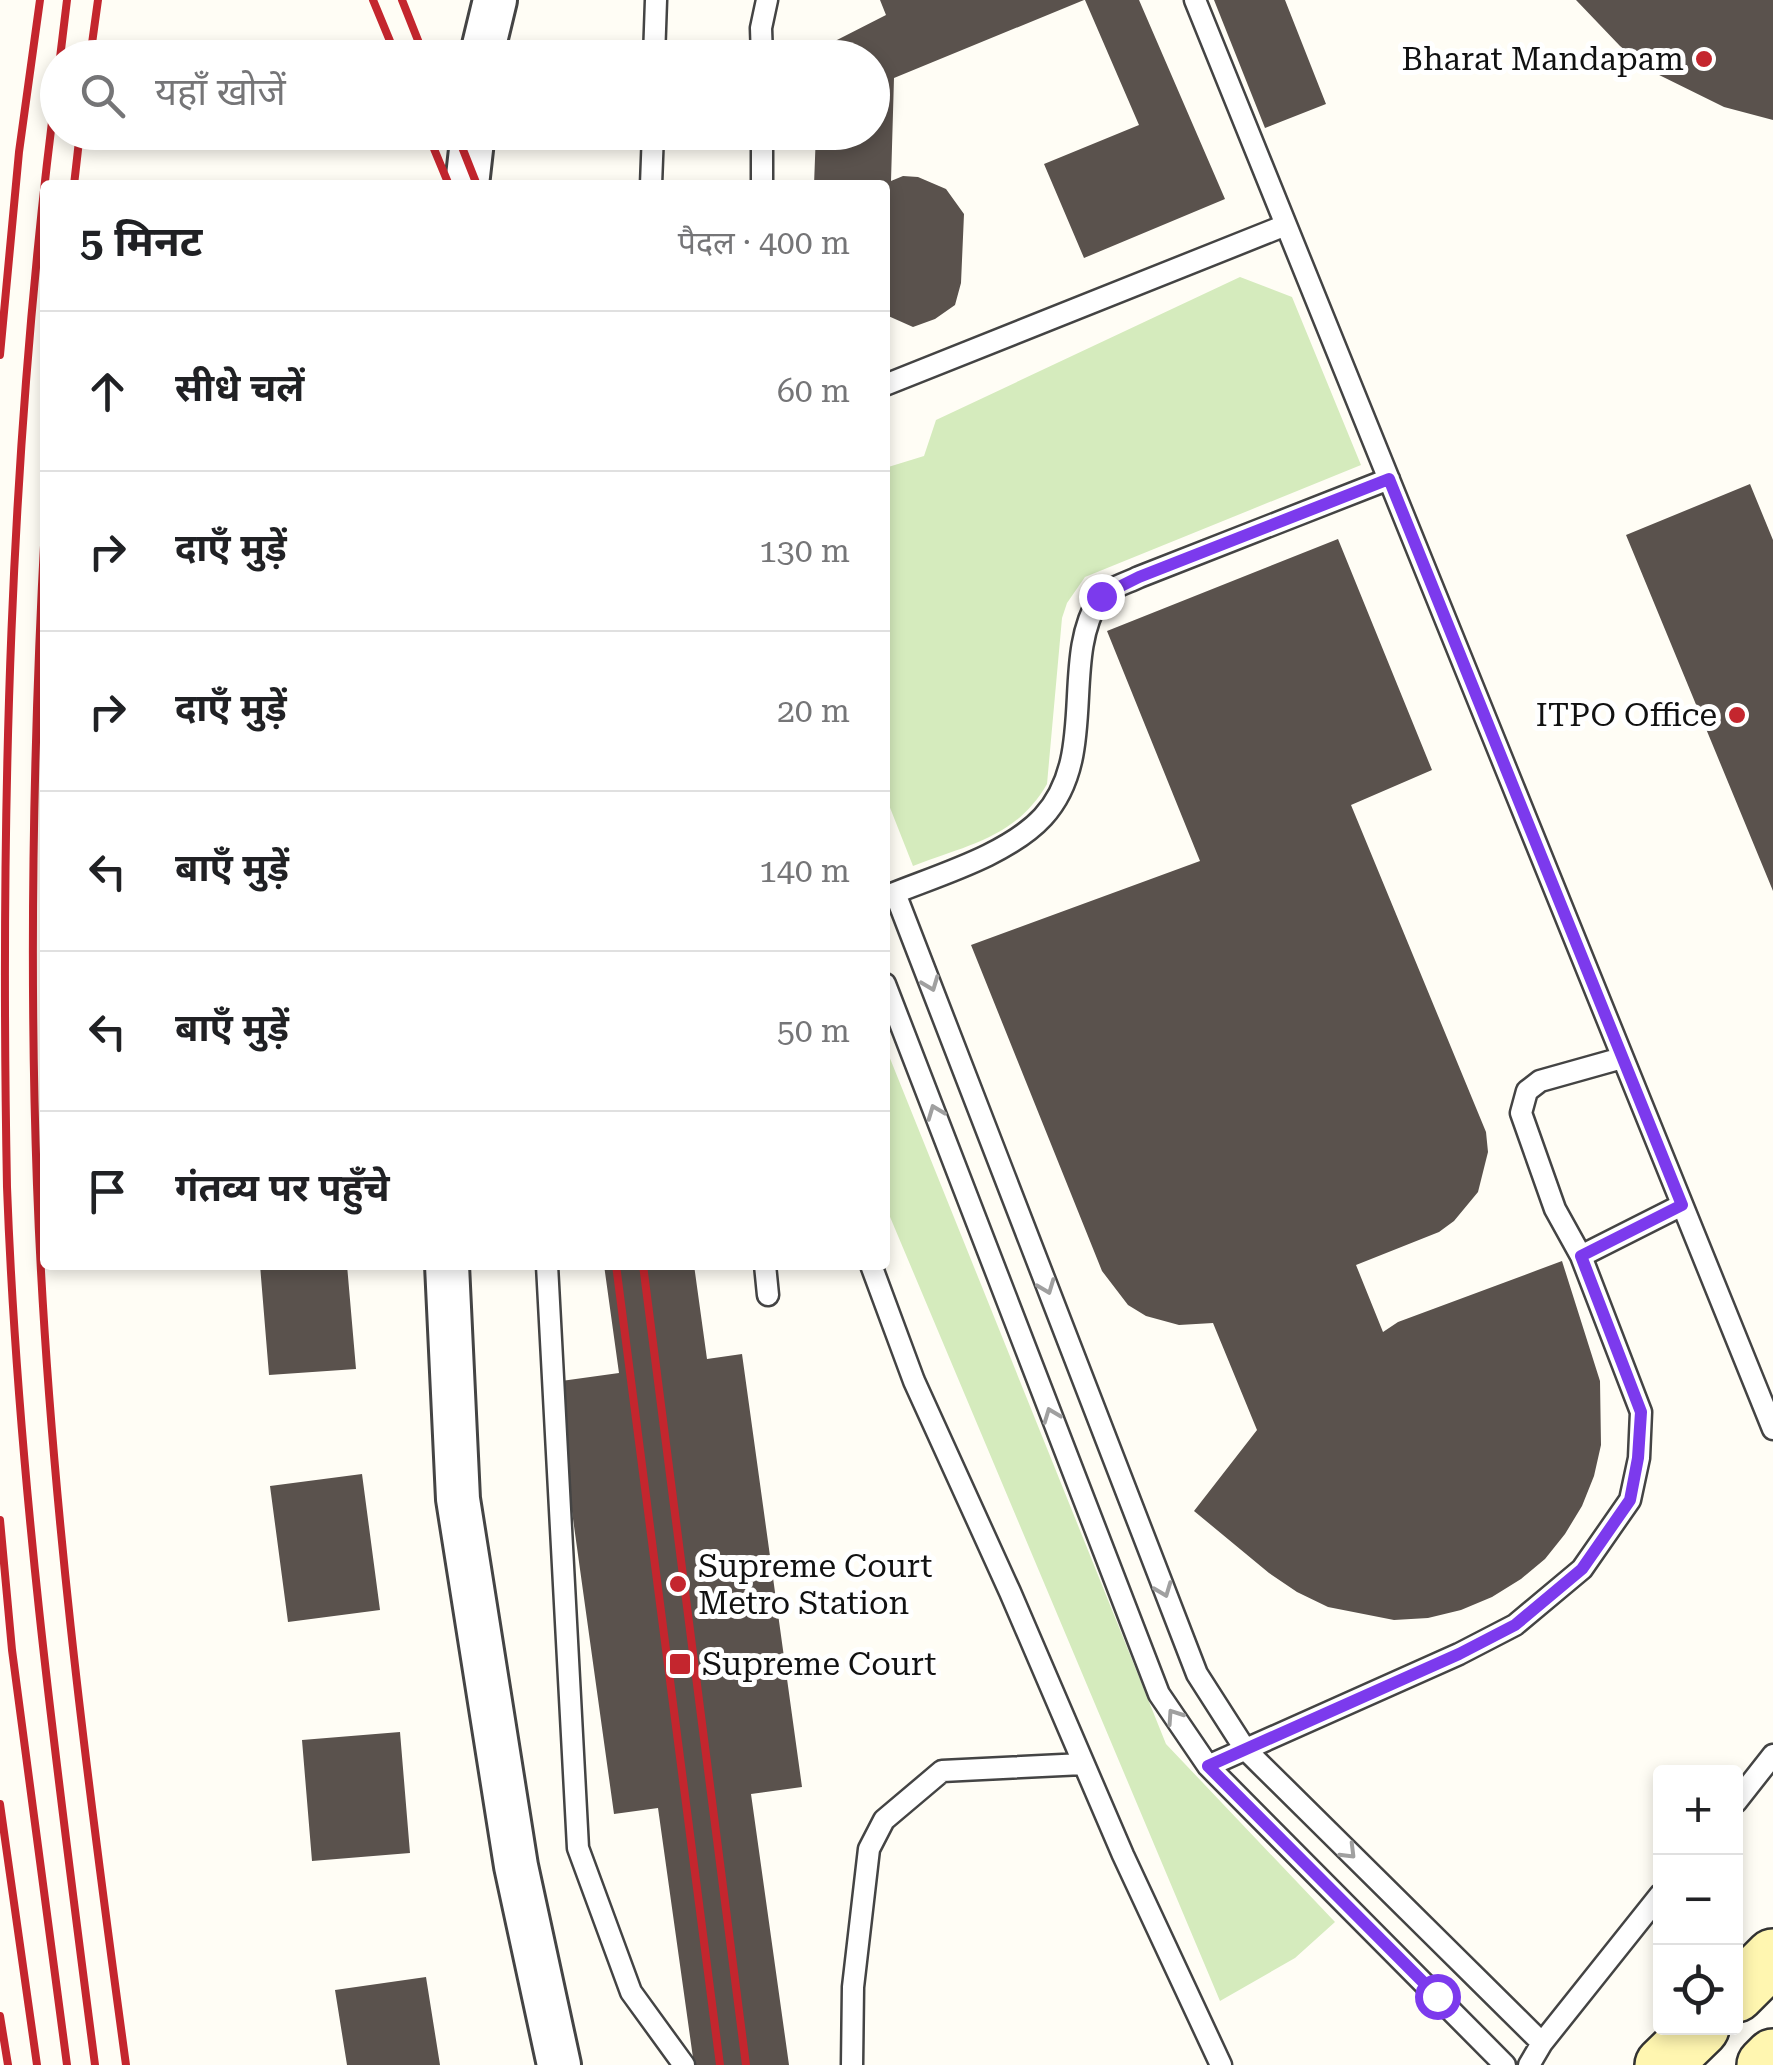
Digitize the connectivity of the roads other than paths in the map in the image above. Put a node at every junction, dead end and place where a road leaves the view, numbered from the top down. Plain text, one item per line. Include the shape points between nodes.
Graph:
1 (495, 0) edge
2 (656, 0) edge
3 (768, 0) edge
4 (1195, 0) edge
5 (485, 40) edge
6 (655, 40) edge
7 (762, 40) edge
8 (471, 150) edge
9 (652, 150) edge
10 (762, 150) edge
11 (468, 180) edge
12 (651, 180) edge
13 (762, 180) edge
14 (1286, 225) junction
15 (890, 382) edge
16 (1389, 479) junction
17 (890, 895) edge
18 (890, 997) edge
19 (1622, 1058) junction
20 (1682, 1205) junction
21 (1581, 1256) junction
22 (447, 1270) edge
23 (547, 1270) edge
24 (766, 1270) edge
25 (873, 1270) edge
26 (768, 1295) dead end
27 (1773, 1429) edge
28 (1246, 1749) junction
29 (1773, 1755) edge
30 (1084, 1764) junction
31 (1208, 1766) junction
32 (1743, 1793) edge
33 (1653, 1904) edge
34 (1773, 1957) edge
35 (1743, 1987) edge
36 (1694, 2035) edge
37 (1542, 2043) junction
38 (1773, 2058) edge
39 (559, 2065) edge
40 (684, 2065) edge
41 (852, 2065) edge
42 (1222, 2065) edge
43 (1506, 2065) edge
44 (1529, 2065) edge
45 (1663, 2065) edge
46 (1765, 2065) edge

1 - 5 street
2 - 6 lane
3 - 7 lane
4 - 14 lane
8 - 11 street
9 - 12 lane
10 - 13 lane
14 - 15 lane
14 - 16 lane
16 - 17 lane via 1101,596 1086,629 1070,776 1044,816 1014,842
16 - 19 lane
17 -> 28 lane via 1197,1674
31 -> 18 lane via 1159,1694
19 - 20 lane
19 - 21 lane via 1540,1081 1527,1091 1521,1113 1555,1209
20 - 21 lane
20 - 27 lane
21 - 28 lane via 1641,1412 1630,1500 1582,1569 1515,1625
22 - 39 street via 458,1499 516,1866
23 - 40 lane via 578,1848 631,1992
24 - 26 lane
25 - 30 lane via 914,1380
28 - 31 lane
28 -> 37 lane
29 - 32 lane
30 - 41 lane via 942,1771 884,1820 869,1849 853,1987
30 - 42 lane
31 - 43 lane
33 - 37 lane
34 - 35 main road
36 - 45 main road
37 - 44 lane
38 - 46 main road

